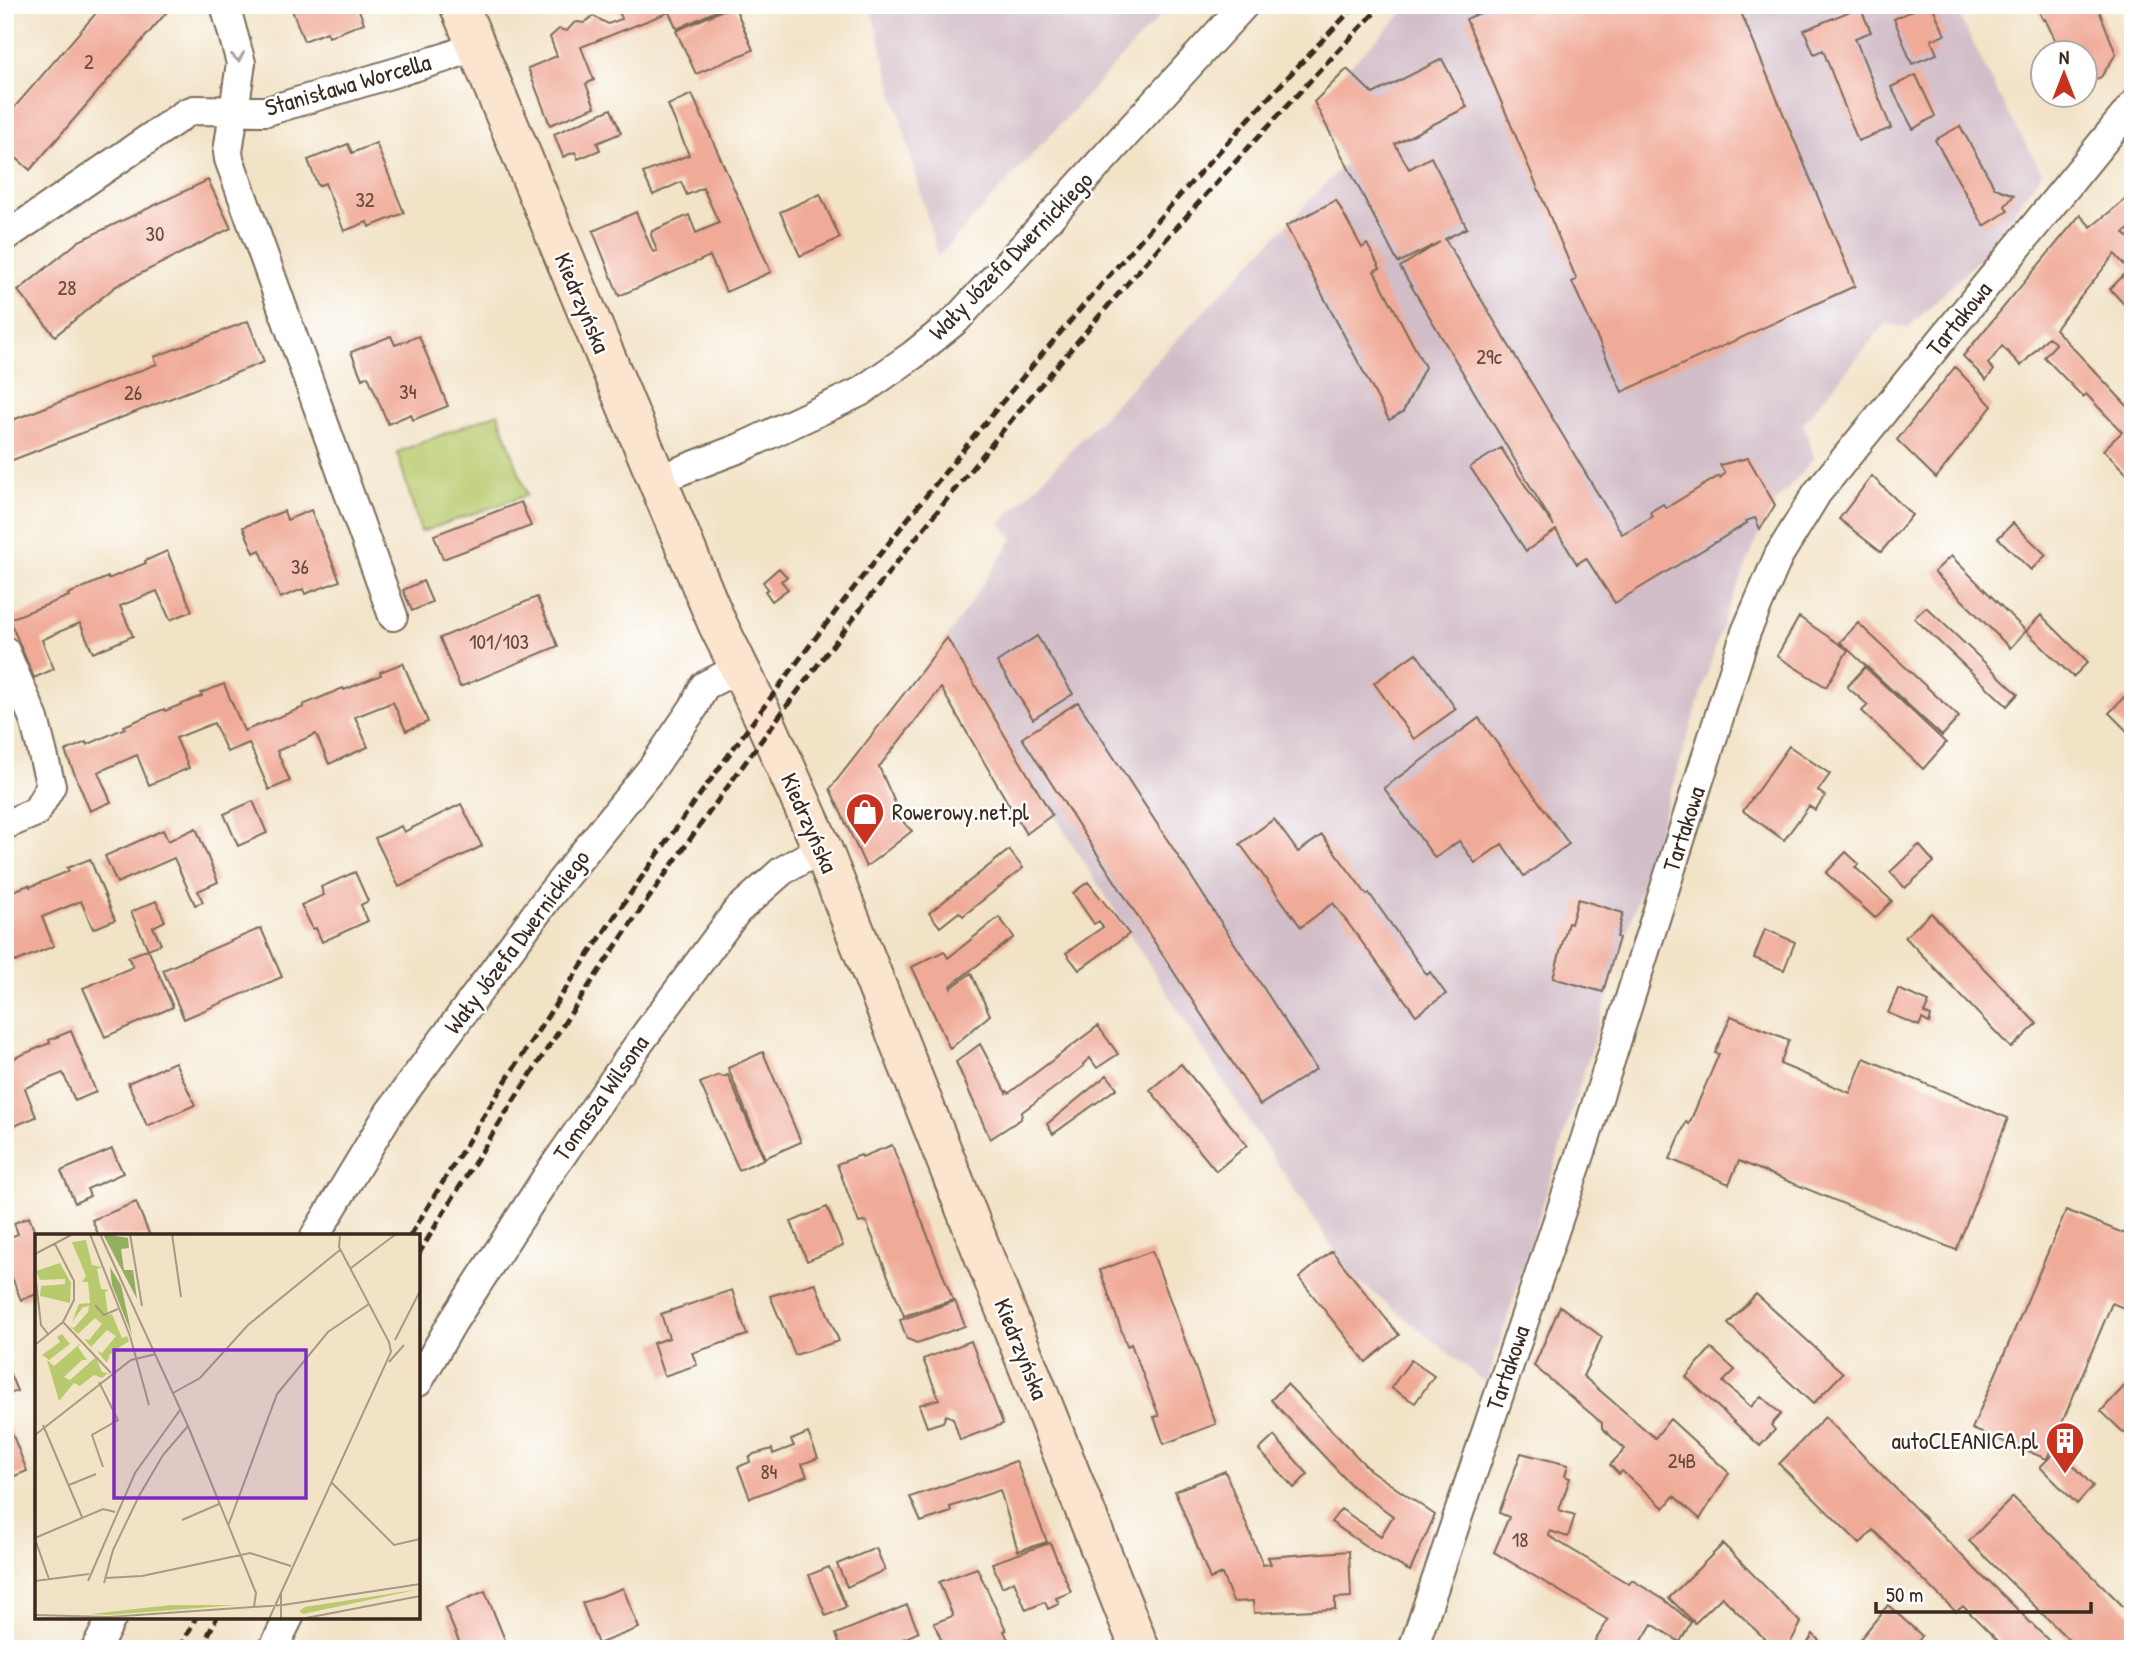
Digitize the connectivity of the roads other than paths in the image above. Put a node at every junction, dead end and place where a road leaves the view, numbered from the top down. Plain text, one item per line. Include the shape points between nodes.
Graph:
1 (225, 5) edge
2 (459, 5) edge
3 (1244, 5) edge
4 (475, 46) junction
5 (2133, 105) edge
6 (233, 111) junction
7 (5, 237) edge
8 (656, 480) junction
9 (393, 616) dead end
10 (5, 651) edge
11 (739, 668) junction
12 (5, 825) edge
13 (822, 848) junction
14 (316, 1234) edge
15 (420, 1379) edge
16 (111, 1619) edge
17 (288, 1619) edge
18 (96, 1649) edge
19 (273, 1649) edge
20 (1140, 1649) edge
21 (1413, 1649) edge

1 -> 6 street via 241,63
2 - 4 street, Kiedrzyńska
3 - 8 street, Wały Józefa Dwernickiego via 956,320 913,355 860,392 740,448
4 - 6 street, Stanisława Worcella via 267,111
4 - 8 street, Kiedrzyńska
5 - 21 street, Tartakowa via 1817,493 1779,555 1746,632 1585,1140
6 - 7 street, Stanisława Worcella via 186,113
6 - 9 street via 229,159
8 - 11 street, Kiedrzyńska
10 - 12 street via 34,719 51,786 36,811
11 - 13 street, Kiedrzyńska
11 - 14 street, Wały Józefa Dwernickiego via 704,687 653,767 549,895 389,1113
13 - 15 street, Tomasza Wilsona via 782,871 737,911 546,1178
13 - 20 street, Kiedrzyńska
16 - 18 street
17 - 19 street

